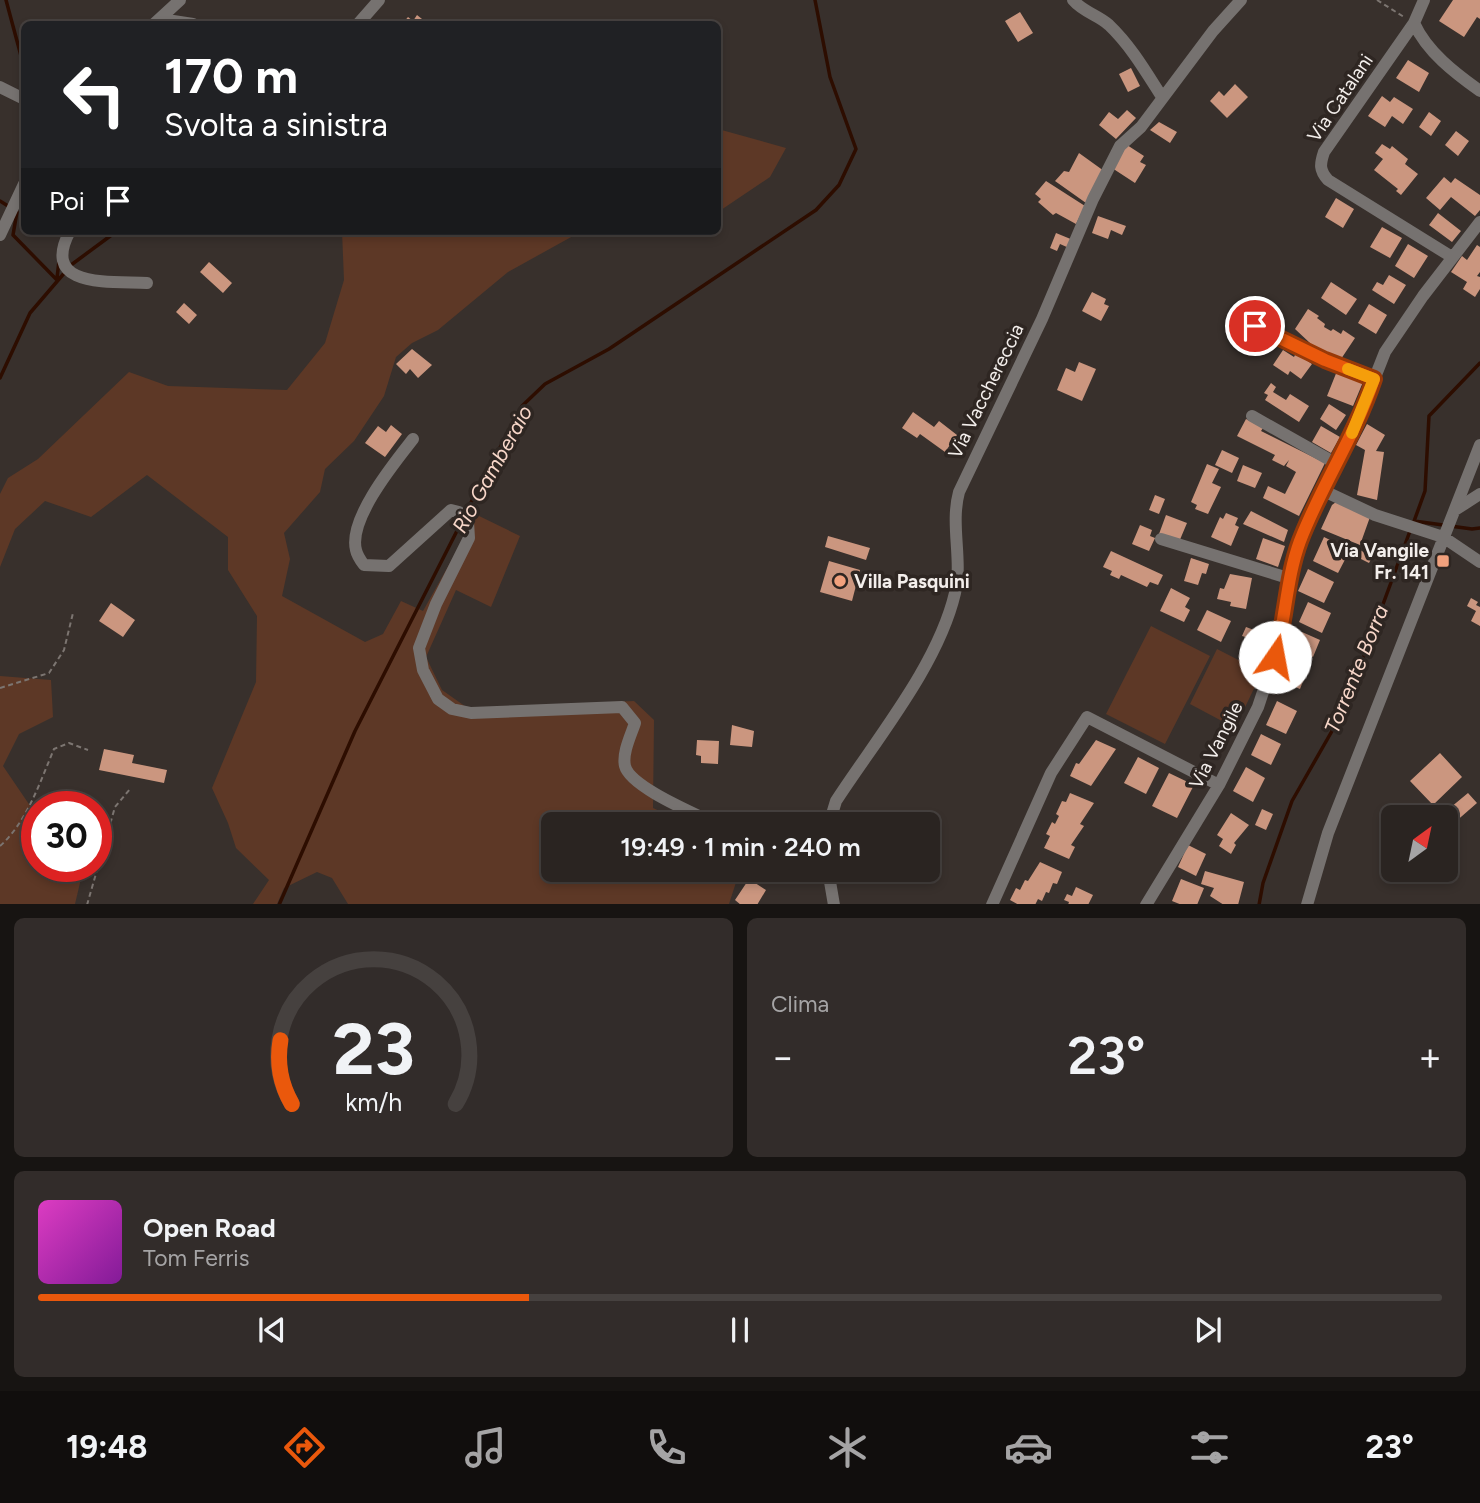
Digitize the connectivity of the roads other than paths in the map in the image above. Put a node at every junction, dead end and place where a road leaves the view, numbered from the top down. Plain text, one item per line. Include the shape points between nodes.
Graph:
1 (180, 0) edge
2 (379, 0) edge
3 (1073, 0) edge
4 (1241, 0) edge
5 (1424, 0) edge
6 (158, 21) edge
7 (361, 21) edge
8 (1414, 23) junction
9 (0, 87) edge
10 (1480, 91) edge
11 (1162, 97) junction
12 (21, 98) edge
13 (21, 190) edge
14 (1480, 222) edge
15 (0, 235) edge
16 (68, 235) edge
17 (1452, 257) junction
18 (147, 283) dead end
19 (1255, 326) dead end
20 (1374, 379) junction
21 (1252, 416) dead end
22 (413, 439) dead end
23 (1480, 445) edge
24 (1337, 464) junction
25 (1324, 491) junction
26 (1480, 494) edge
27 (1455, 510) junction
28 (1443, 537) junction
29 (1161, 539) dead end
30 (1480, 562) edge
31 (1288, 579) junction
32 (1219, 785) junction
33 (693, 812) edge
34 (832, 812) edge
35 (830, 882) edge
36 (834, 904) edge
37 (992, 904) edge
38 (1147, 904) edge
39 (1307, 904) edge

1 - 6 street
2 - 7 street
3 - 11 street via 1080,9 1107,22 1128,44
4 - 11 street, Via Vacchereccia
5 - 8 street
8 - 10 street via 1432,50
8 - 17 street, Via Catalani via 1324,152 1321,172
9 - 12 street
11 - 34 street, Via Vacchereccia via 1114,156 959,492 959,574 936,646
13 - 15 street
14 - 17 street, Via Vangile
16 - 18 street via 62,261 70,274 81,279
17 - 20 street, Via Vangile via 1394,336
19 - 20 street
20 - 24 street, Via Vangile
21 - 24 street
22 - 33 street via 376,486 355,549 363,565 389,566 450,510 468,522 469,538 419,648 423,670 438,699 452,709 471,713 622,708 635,723 624,763 628,774
23 - 27 street
24 - 25 street, Via Vangile
25 - 28 street via 1375,515
25 - 31 street, Via Vangile
26 - 27 street
27 - 28 street
28 - 30 street
28 - 39 street via 1328,833
29 - 31 street
31 - 32 street, Via Vangile via 1279,644 1265,688
32 - 37 street via 1087,717 1051,773
32 - 38 street, Via Vangile
35 - 36 street

